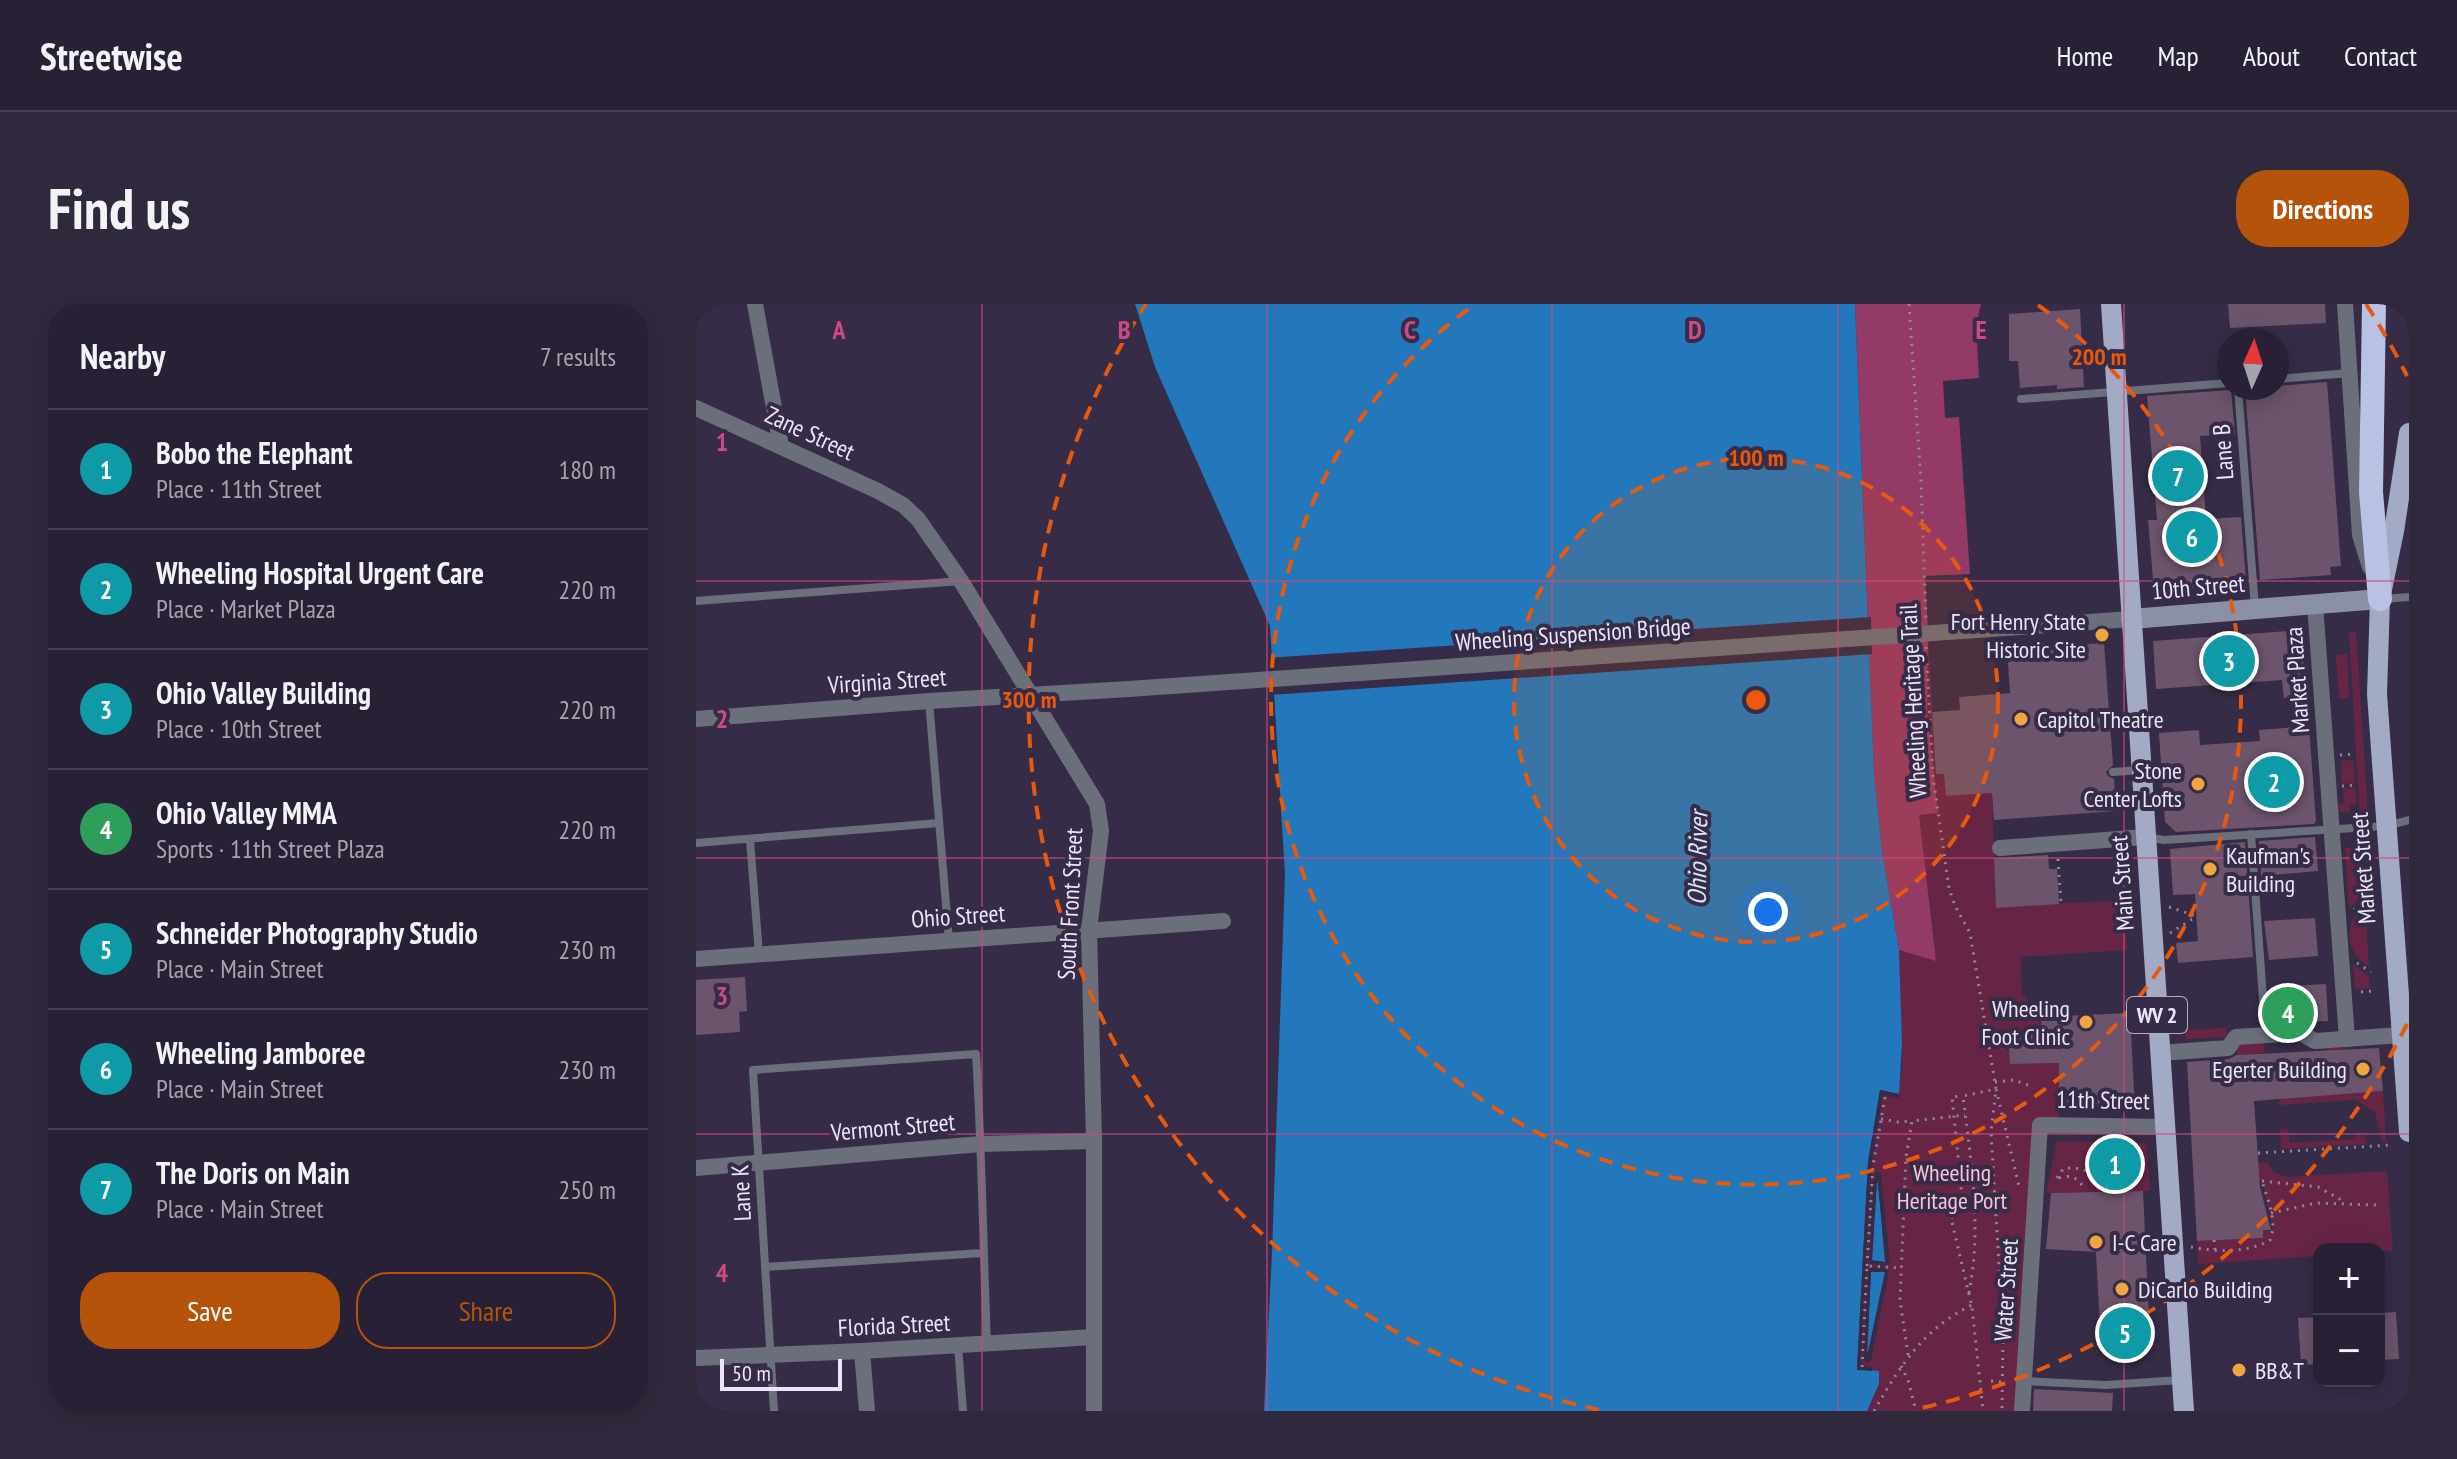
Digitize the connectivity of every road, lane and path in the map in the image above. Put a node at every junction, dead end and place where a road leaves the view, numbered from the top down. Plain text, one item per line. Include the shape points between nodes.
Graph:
1 (755, 304) edge
2 (1909, 304) edge
3 (2111, 304) edge
4 (2345, 304) edge
5 (2374, 304) edge
6 (2349, 373) junction
7 (2289, 378) edge
8 (2217, 384) edge
9 (2118, 391) junction
10 (2021, 399) dead end
11 (2239, 400) edge
12 (696, 408) edge
13 (2409, 433) edge
14 (781, 446) junction
15 (903, 505) joint
16 (961, 581) junction
17 (2409, 597) edge
18 (2380, 599) junction
19 (696, 601) edge
20 (2315, 604) junction
21 (2255, 609) junction
22 (2131, 619) junction
23 (2020, 627) joint
24 (1129, 689) joint
25 (1030, 697) junction
26 (929, 701) junction
27 (696, 719) edge
28 (2141, 770) junction
29 (2113, 772) dead end
30 (2409, 820) edge
31 (939, 823) junction
32 (2386, 826) junction
33 (2332, 829) junction
34 (2251, 834) junction
35 (2145, 837) junction
36 (750, 840) junction
37 (696, 843) edge
38 (2000, 848) dead end
39 (2058, 851) dead end
40 (2061, 904) dead end
41 (2169, 907) dead end
42 (1223, 921) dead end
43 (1089, 930) junction
44 (2170, 933) dead end
45 (949, 941) junction
46 (759, 954) junction
47 (696, 959) edge
48 (2265, 1025) dead end
49 (2401, 1035) junction
50 (2347, 1039) junction
51 (2160, 1053) junction
52 (1995, 1082) junction
53 (2033, 1087) dead end
54 (1996, 1089) junction
55 (1963, 1096) junction
56 (1885, 1097) dead end
57 (2408, 1098) edge
58 (1965, 1115) junction
59 (1954, 1116) junction
60 (1881, 1119) junction
61 (1912, 1121) junction
62 (2040, 1125) joint
63 (2165, 1127) junction
64 (2409, 1132) edge
65 (1094, 1141) junction
66 (981, 1144) junction
67 (2392, 1145) dead end
68 (2258, 1153) dead end
69 (760, 1162) junction
70 (696, 1168) edge
71 (1960, 1173) junction
72 (1973, 1178) junction
73 (2097, 1181) dead end
74 (2084, 1190) dead end
75 (2020, 1192) dead end
76 (2345, 1202) junction
77 (1904, 1203) junction
78 (2376, 1205) dead end
79 (2271, 1213) junction
80 (1951, 1218) junction
81 (2214, 1240) dead end
82 (2191, 1247) dead end
83 (2215, 1251) junction
84 (983, 1253) junction
85 (1867, 1266) junction
86 (765, 1267) junction
87 (1902, 1268) junction
88 (1969, 1293) junction
89 (1972, 1305) junction
90 (1094, 1337) junction
91 (987, 1344) junction
92 (958, 1346) junction
93 (862, 1351) junction
94 (769, 1355) junction
95 (1908, 1355) junction
96 (696, 1358) edge
97 (1901, 1366) junction
98 (1862, 1367) dead end
99 (2181, 1380) junction
100 (2024, 1381) junction
101 (774, 1411) edge
102 (867, 1411) edge
103 (963, 1411) edge
104 (1094, 1411) edge
105 (1874, 1411) edge
106 (1916, 1411) edge
107 (1983, 1411) edge
108 (2002, 1411) edge
109 (2022, 1411) edge
110 (2184, 1411) edge

1 - 14 street
2 - 52 path, Wheeling Heritage Trail via 1933,777 1949,888 1970,933
3 - 9 main road, Main Street
4 - 6 street, Market Street
5 - 18 highway via 2371,492
6 - 7 lane
6 - 18 street, Market Street via 2360,535
8 - 9 lane
9 - 10 lane
9 - 22 main road, Main Street
11 - 21 lane, Lane B
12 - 14 street, Zane Street
13 - 18 main road, Market Street
14 - 15 street, Zane Street
15 - 16 street, South Front Street
16 - 19 lane
16 - 25 street, South Front Street
17 - 18 lane
18 - 20 main road, 10th Street
18 - 32 main road, Market Street via 2377,694
20 - 21 main road, 10th Street
20 - 33 street, Market Plaza
21 - 22 main road, 10th Street
22 - 23 street, 10th Street
22 - 28 main road, Main Street / WV 2
23 - 24 street, Wheeling Suspension Bridge, bridge
24 - 25 street, Virginia Street
25 - 26 street, Virginia Street
25 - 43 street, South Front Street via 1097,804 1101,831
26 - 27 street, Virginia Street
26 - 31 lane
28 - 29 lane
28 - 35 main road, Main Street / WV 2
30 - 32 lane
31 - 36 lane
31 - 45 lane
32 - 33 lane
32 - 49 main road, Market Street
33 - 34 lane
33 - 50 street, Market Plaza
34 - 35 lane
34 - 48 lane
35 - 38 street
35 - 51 main road, Main Street / WV 2
36 - 37 lane
36 - 46 lane
39 - 40 path
41 - 44 path via 2197,916
42 - 43 street, Ohio Street
43 - 45 street, Ohio Street
43 - 65 street, South Front Street
45 - 46 street, Ohio Street
46 - 47 street, Ohio Street
49 - 50 street
49 - 57 main road, Market Street
50 - 51 street via 2315,1041 2301,1033 2236,1037 2228,1048
51 - 63 main road, Main Street / WV 2
52 - 53 path via 2014,1080
52 - 54 path, Wheeling Heritage Trail
54 - 55 path
54 - 75 path, Wheeling Heritage Trail
54 - 108 path, Wheeling Heritage Trail via 1991,1132 2003,1333
55 - 58 path
55 - 59 path via 1952,1097
56 - 60 path
57 - 64 main road, Market Street
58 - 59 path
58 - 72 path
59 - 61 path
59 - 71 path
60 - 61 path
60 - 85 path
61 - 77 path
62 - 63 street, 11th Street
62 - 100 street, Water Street
63 - 99 main road, Main Street / WV 2
65 - 66 street, Vermont Street
65 - 90 street, South Front Street
66 - 69 street, Vermont Street
66 - 69 lane, Lane K via 976,1054 753,1070
66 - 84 lane
67 - 68 path
69 - 70 street, Vermont Street
69 - 86 lane, Lane K
71 - 72 path
71 - 80 path via 1961,1204
72 - 88 path via 1976,1238
73 - 74 path via 2074,1168 2063,1169 2055,1180 2073,1177
76 - 78 path
76 - 79 path
76 - 79 path via 2318,1187 2261,1180
77 - 80 path via 1933,1206
77 - 87 path
79 - 83 path via 2270,1240
80 - 88 path
81 - 83 path
82 - 83 path
84 - 86 lane
84 - 91 lane
85 - 87 path
85 - 98 path
86 - 94 lane, Lane K
87 - 95 path via 1901,1318
88 - 89 path
89 - 95 path via 1933,1329
89 - 107 path
90 - 91 street, Florida Street
90 - 104 street, South Front Street
91 - 92 street, Florida Street
92 - 93 street, Florida Street
92 - 103 lane
93 - 94 street, Florida Street
93 - 102 street
94 - 96 street, Florida Street
94 - 101 lane, Lane K
95 - 97 path
97 - 105 path
97 - 106 path
99 - 100 lane via 2106,1385
99 - 110 main road, Main Street / WV 2
100 - 109 street, Water Street

